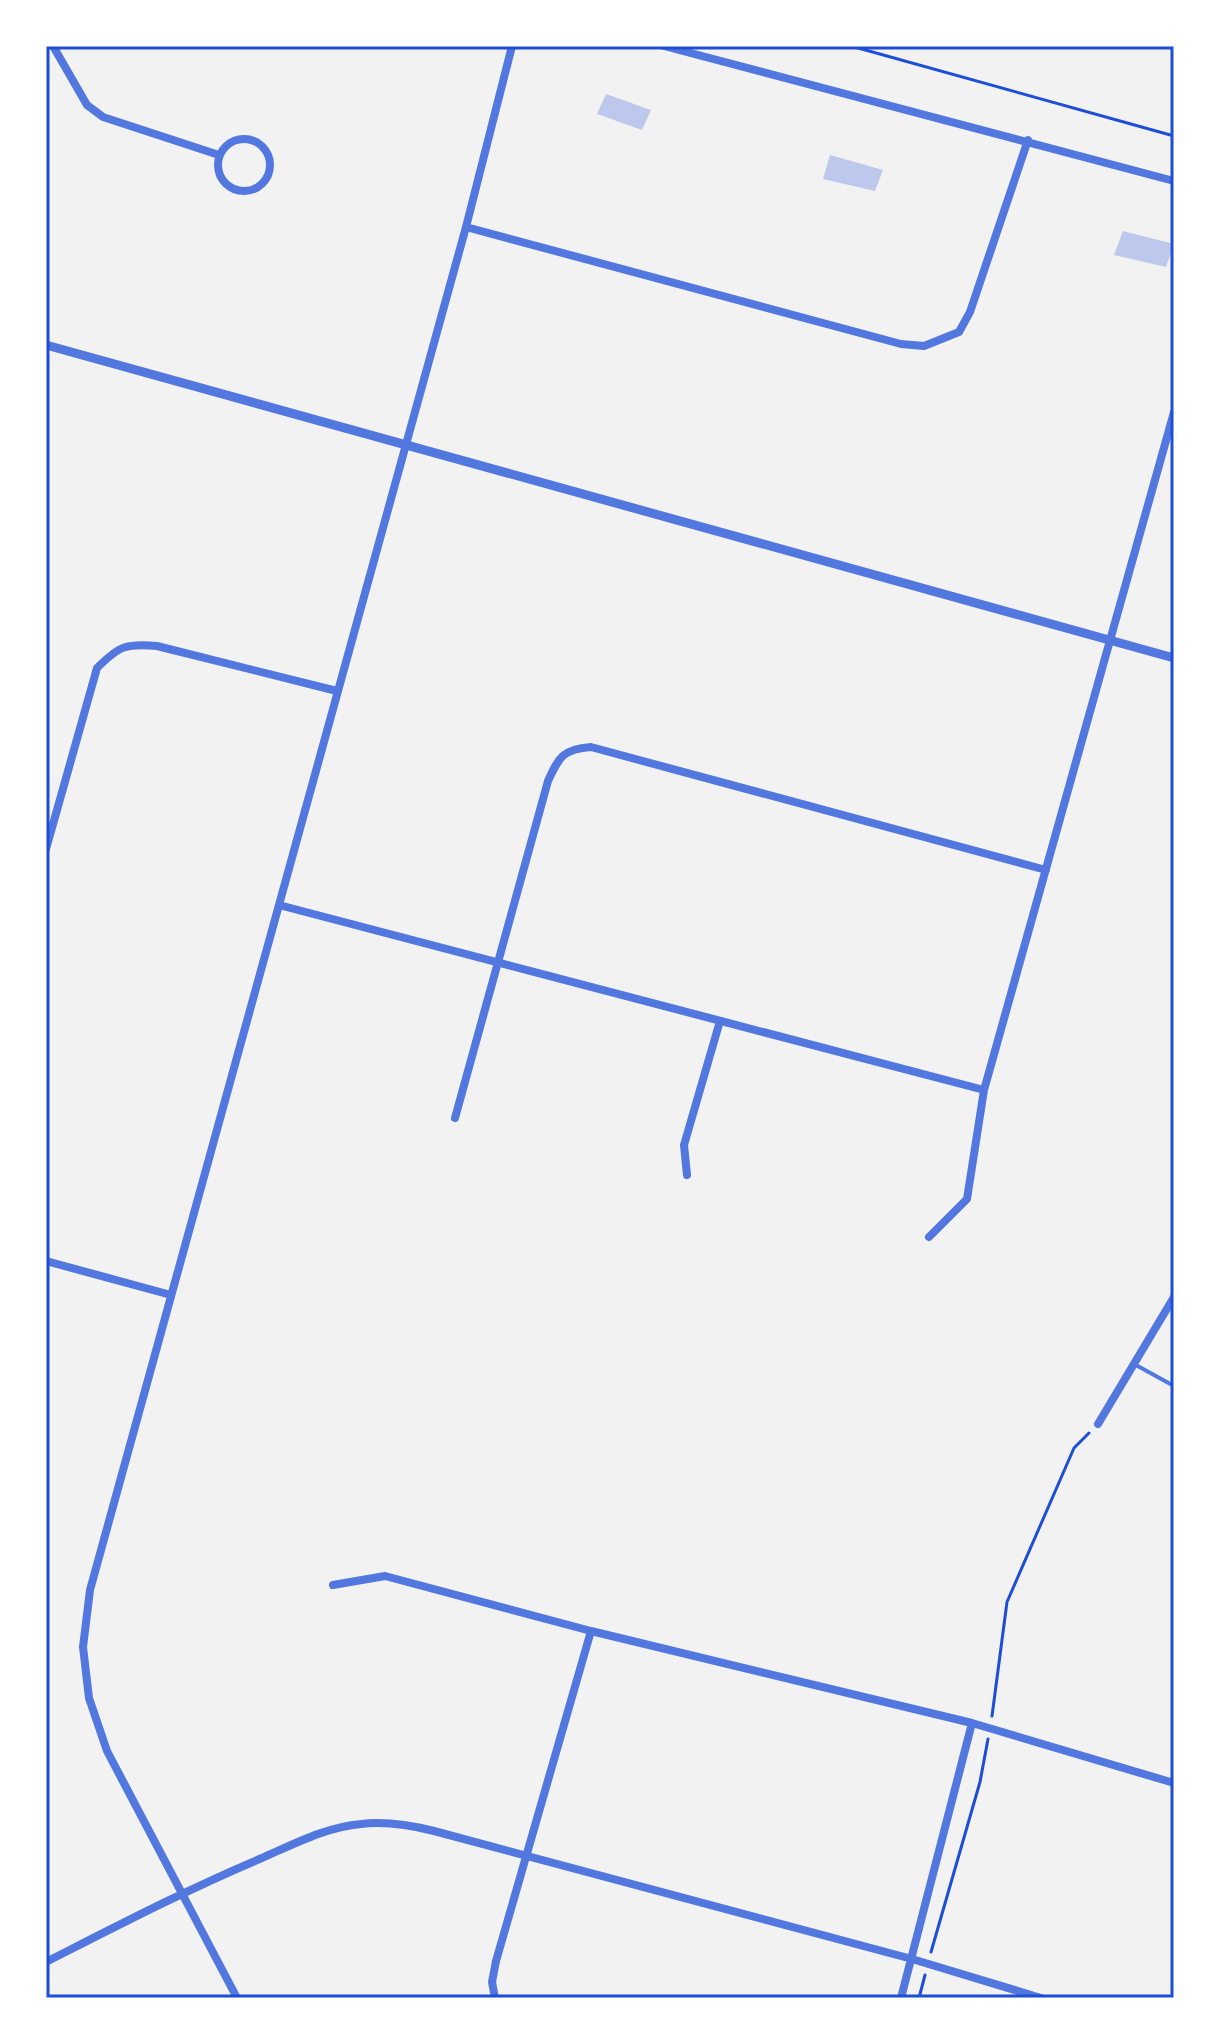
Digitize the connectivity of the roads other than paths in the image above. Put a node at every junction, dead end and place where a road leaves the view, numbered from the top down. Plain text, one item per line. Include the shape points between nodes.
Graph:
1 (53, 46) edge
2 (512, 46) edge
3 (664, 46) edge
4 (1028, 140) junction
5 (219, 155) junction
6 (1174, 181) edge
7 (466, 227) junction
8 (46, 345) edge
9 (1174, 412) edge
10 (405, 446) junction
11 (1110, 641) junction
12 (1174, 658) edge
13 (337, 691) junction
14 (46, 849) edge
15 (1046, 870) junction
16 (279, 905) junction
17 (497, 962) junction
18 (720, 1021) junction
19 (984, 1090) junction
20 (455, 1118) dead end
21 (687, 1175) dead end
22 (929, 1237) dead end
23 (46, 1261) edge
24 (171, 1295) junction
25 (1174, 1297) edge
26 (1134, 1364) junction
27 (1174, 1386) edge
28 (1098, 1424) road end
29 (333, 1585) dead end
30 (591, 1631) junction
31 (972, 1723) junction
32 (1174, 1783) edge
33 (527, 1856) junction
34 (183, 1892) junction
35 (912, 1959) junction
36 (46, 1962) edge
37 (237, 1998) edge
38 (495, 1998) edge
39 (901, 1998) edge
40 (1041, 1998) edge

1 - 5 street via 87,105 103,117
2 - 7 street
3 - 4 street
4 - 6 street
4 - 7 street via 970,312 959,332 924,346
5 - 5 street via 221,179 233,189 248,192 267,179 268,154 257,142 231,141
7 - 10 street
8 - 10 street
9 - 11 street
10 - 11 street
10 - 13 street
11 - 12 street
11 - 15 street
13 - 14 street via 157,646 131,644 115,651 97,668
13 - 16 street
15 - 17 street via 591,747 573,749 564,753 548,781
15 - 19 street
16 - 17 street
16 - 24 street
17 - 18 street
17 - 20 street
18 - 19 street
18 - 21 street via 684,1145
19 - 22 street via 967,1199
23 - 24 street
24 - 34 street via 90,1590 83,1647 89,1698 107,1751
25 - 26 street
26 - 27 lane
26 - 28 street
29 - 30 street via 385,1576
30 - 31 street
30 - 33 street
31 - 32 street
31 - 35 street
33 - 34 street via 406,1825 359,1824 302,1840
33 - 35 street
33 - 38 street via 496,1961
34 - 36 street
34 - 37 street
35 - 39 street
35 - 40 street

